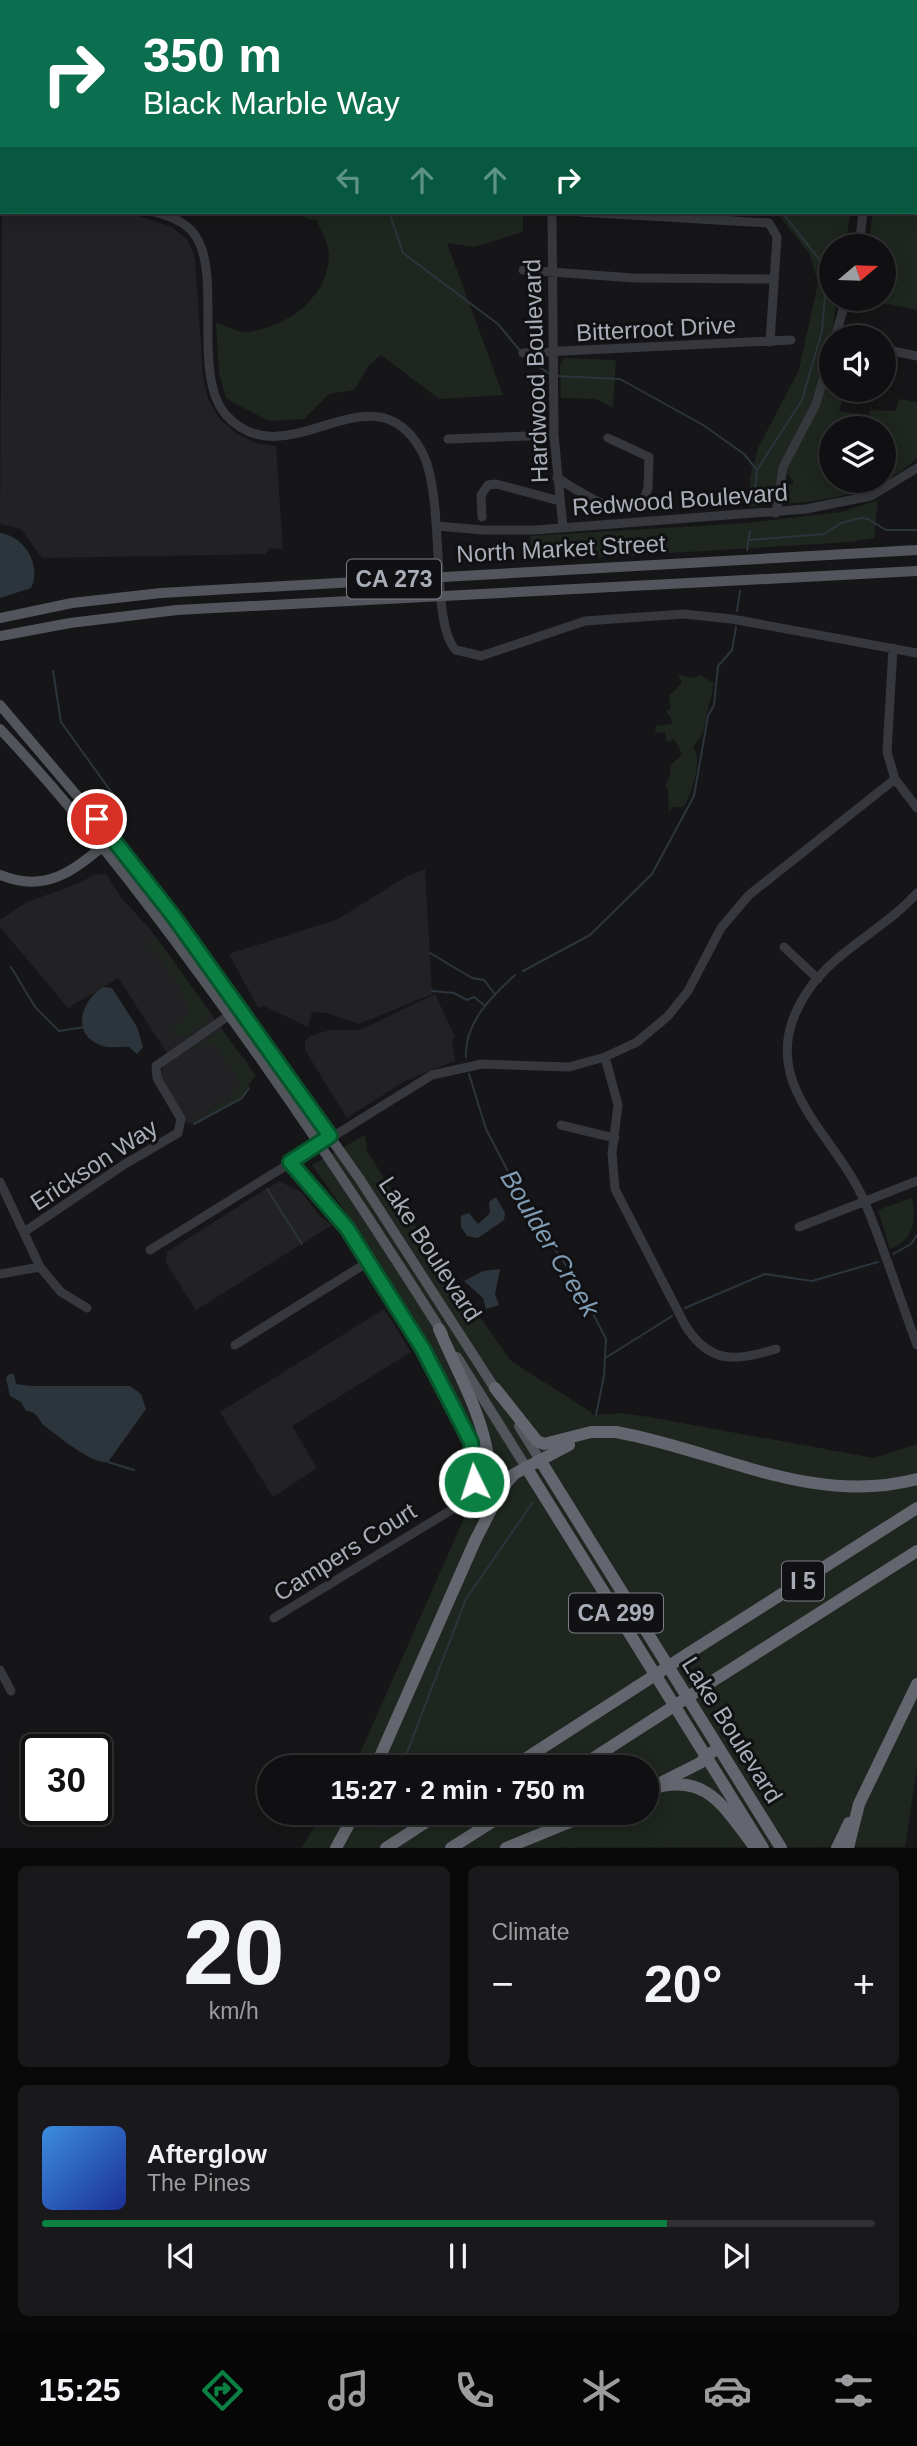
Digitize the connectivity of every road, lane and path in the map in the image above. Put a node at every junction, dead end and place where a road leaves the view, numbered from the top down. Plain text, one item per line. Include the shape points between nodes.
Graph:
1 (166, 214) edge
2 (552, 214) edge
3 (672, 214) edge
4 (733, 214) edge
5 (863, 214) edge
6 (719, 215) edge
7 (738, 219) junction
8 (860, 234) edge
9 (523, 270) dead end
10 (551, 272) junction
11 (773, 279) junction
12 (791, 340) dead end
13 (770, 342) junction
14 (896, 352) edge
15 (523, 353) dead end
16 (553, 354) junction
17 (917, 356) edge
18 (819, 394) edge
19 (554, 435) junction
20 (608, 438) dead end
21 (448, 439) dead end
22 (917, 468) edge
23 (557, 478) junction
24 (560, 501) junction
25 (776, 513) junction
26 (482, 517) dead end
27 (437, 526) junction
28 (563, 528) junction
29 (917, 550) edge
30 (917, 571) edge
31 (440, 576) junction
32 (442, 597) junction
33 (50, 606) junction
34 (0, 611) edge
35 (0, 618) edge
36 (4, 636) edge
37 (893, 649) junction
38 (917, 653) edge
39 (0, 705) edge
40 (0, 729) edge
41 (895, 779) junction
42 (917, 808) edge
43 (109, 842) junction
44 (0, 875) edge
45 (917, 893) edge
46 (784, 947) dead end
47 (817, 979) junction
48 (234, 1012) junction
49 (605, 1057) junction
50 (561, 1125) dead end
51 (330, 1136) junction
52 (615, 1138) junction
53 (320, 1143) junction
54 (290, 1162) junction
55 (917, 1181) edge
56 (0, 1182) edge
57 (866, 1203) junction
58 (799, 1227) dead end
59 (24, 1232) junction
60 (150, 1250) dead end
61 (368, 1262) junction
62 (40, 1267) junction
63 (0, 1275) edge
64 (87, 1308) dead end
65 (439, 1329) junction
66 (235, 1345) dead end
67 (917, 1345) edge
68 (776, 1349) dead end
69 (495, 1388) junction
70 (604, 1431) junction
71 (540, 1460) junction
72 (526, 1467) junction
73 (917, 1479) edge
74 (917, 1508) edge
75 (475, 1541) junction
76 (917, 1551) edge
77 (274, 1618) dead end
78 (0, 1670) edge
79 (917, 1684) edge
80 (10, 1690) dead end
81 (712, 1738) junction
82 (381, 1755) edge
83 (531, 1755) edge
84 (598, 1755) edge
85 (708, 1758) junction
86 (659, 1784) edge
87 (659, 1788) edge
88 (859, 1804) junction
89 (348, 1825) edge
90 (421, 1825) edge
91 (487, 1825) edge
92 (562, 1825) edge
93 (336, 1847) edge
94 (386, 1847) edge
95 (451, 1847) edge
96 (506, 1847) edge
97 (754, 1847) edge
98 (763, 1847) edge
99 (781, 1847) edge
100 (836, 1847) edge
101 (848, 1847) edge

1 - 27 street via 191,231 201,247 212,384 226,414 242,428 275,438 354,416 372,415 398,425 426,459
2 - 10 street, Hardwood Boulevard
3 - 6 street
4 - 7 street
5 - 8 street
6 - 7 street
7 - 11 street via 766,221 777,233
9 - 10 street
10 - 11 street
10 - 16 street, Hardwood Boulevard
11 - 13 street
12 - 13 street, Bitterroot Drive
13 - 16 street, Bitterroot Drive
14 - 17 street
15 - 16 street, Bitterroot Drive
16 - 19 street, Hardwood Boulevard
18 - 25 street via 783,467
19 - 21 street
19 - 23 street, Hardwood Boulevard
20 - 23 street via 649,457 642,505 615,507
22 - 25 street, Redwood Boulevard via 887,489 858,501
23 - 24 street, Hardwood Boulevard
24 - 26 street via 488,485 481,495
24 - 28 street, Hardwood Boulevard
25 - 28 street, Redwood Boulevard
27 - 28 street, Redwood Boulevard via 498,531
27 - 31 street
29 - 31 main road, North Market Street / CA 273
30 - 32 main road, North Market Street / CA 273
31 - 32 street
31 - 33 main road, North Market Street / CA 273 via 161,593
32 - 36 main road, North Market Street / CA 273 via 177,610
32 - 37 street via 446,638 456,650 472,656 585,621 684,614
33 - 34 main road
33 - 35 main road, North Market Street / CA 273
37 - 38 street
37 - 41 street via 887,752
39 - 43 main road, Lake Boulevard / CA 299
40 - 43 main road, Lake Boulevard / CA 299
41 - 42 street
41 - 49 street via 749,895 721,928 697,978 668,1016 637,1042
43 - 44 main road via 79,867 53,879 29,881
43 - 48 main road, Lake Boulevard / CA 299
45 - 47 street
46 - 47 street
47 - 57 street via 789,1030 789,1077 808,1117
48 - 51 main road, Lake Boulevard / CA 299
48 - 53 main road, Lake Boulevard / CA 299
48 - 59 street, Erickson Way via 156,1066 157,1078 181,1119 178,1133
49 - 51 street via 561,1067 482,1064 457,1068 415,1084
49 - 52 street via 618,1105
50 - 52 street
51 - 53 street
51 - 69 main road, Lake Boulevard / CA 299
52 - 68 street via 615,1189 690,1334 707,1350 726,1357
53 - 54 street
53 - 65 main road, Lake Boulevard / CA 299
54 - 60 street
54 - 61 street via 342,1222
55 - 57 street
56 - 59 street
57 - 58 street
57 - 67 street
59 - 62 street
61 - 66 street
61 - 77 street, Campers Court via 427,1355 468,1437 475,1474 471,1494
62 - 63 street
62 - 64 street via 61,1293
65 - 72 main road, Lake Boulevard / CA 299
65 - 75 highway via 489,1453 489,1494
69 - 70 highway via 544,1444
69 - 71 main road, Lake Boulevard / CA 299
70 - 71 highway
70 - 73 highway via 820,1486 866,1489
71 - 72 highway
71 - 81 highway, Lake Boulevard / CA 299
72 - 75 highway via 506,1482
72 - 85 highway, Lake Boulevard / CA 299
74 - 83 highway, I 5, bridge
75 - 82 highway
76 - 84 highway, I 5, bridge
78 - 80 street
79 - 88 highway
81 - 85 highway
81 - 99 highway, Lake Boulevard / CA 299
85 - 86 highway
85 - 98 highway, Lake Boulevard / CA 299
87 - 97 highway via 678,1784 702,1789 722,1804
88 - 100 highway
88 - 101 highway
89 - 93 highway
90 - 94 highway
91 - 95 highway
92 - 96 highway

